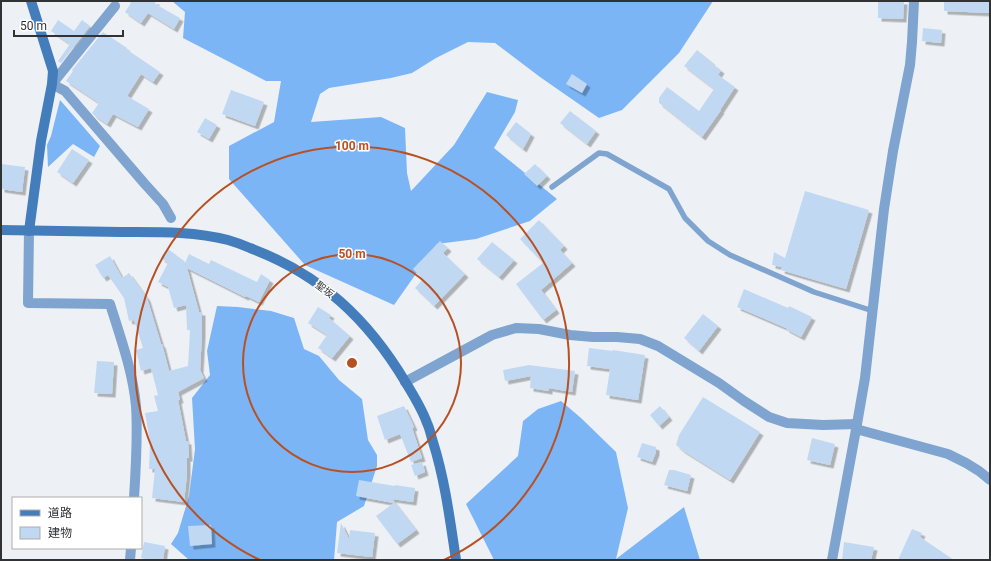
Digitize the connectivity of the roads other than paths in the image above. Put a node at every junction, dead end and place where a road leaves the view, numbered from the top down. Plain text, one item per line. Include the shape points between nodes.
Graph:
1 (31, 1) edge
2 (914, 1) edge
3 (115, 6) dead end
4 (52, 84) junction
5 (552, 187) dead end
6 (171, 218) dead end
7 (1, 230) edge
8 (29, 230) junction
9 (872, 311) junction
10 (405, 382) junction
11 (857, 426) junction
12 (990, 480) edge
13 (134, 497) edge
14 (131, 549) edge
15 (130, 560) edge
16 (456, 560) edge
17 (832, 560) edge

1 - 4 street via 52,67
2 - 9 street via 910,65 884,209
3 - 4 street
4 - 6 street via 65,91 163,204
4 - 8 street
5 - 9 lane via 599,153 607,154 669,189 685,218 708,241 730,255 814,292
7 - 8 street, 聖坂
8 - 10 street, 聖坂 via 196,234 229,240 268,255 302,272 351,311 374,336
8 - 13 street via 28,303 110,304 136,404 137,456
9 - 11 street
10 - 11 street via 492,335 516,328 539,329 570,335 640,339 658,346 719,383 769,418 787,423
10 - 16 street, 聖坂 via 427,423 438,457
11 - 12 street via 948,454 979,470
11 - 17 street
14 - 15 street

